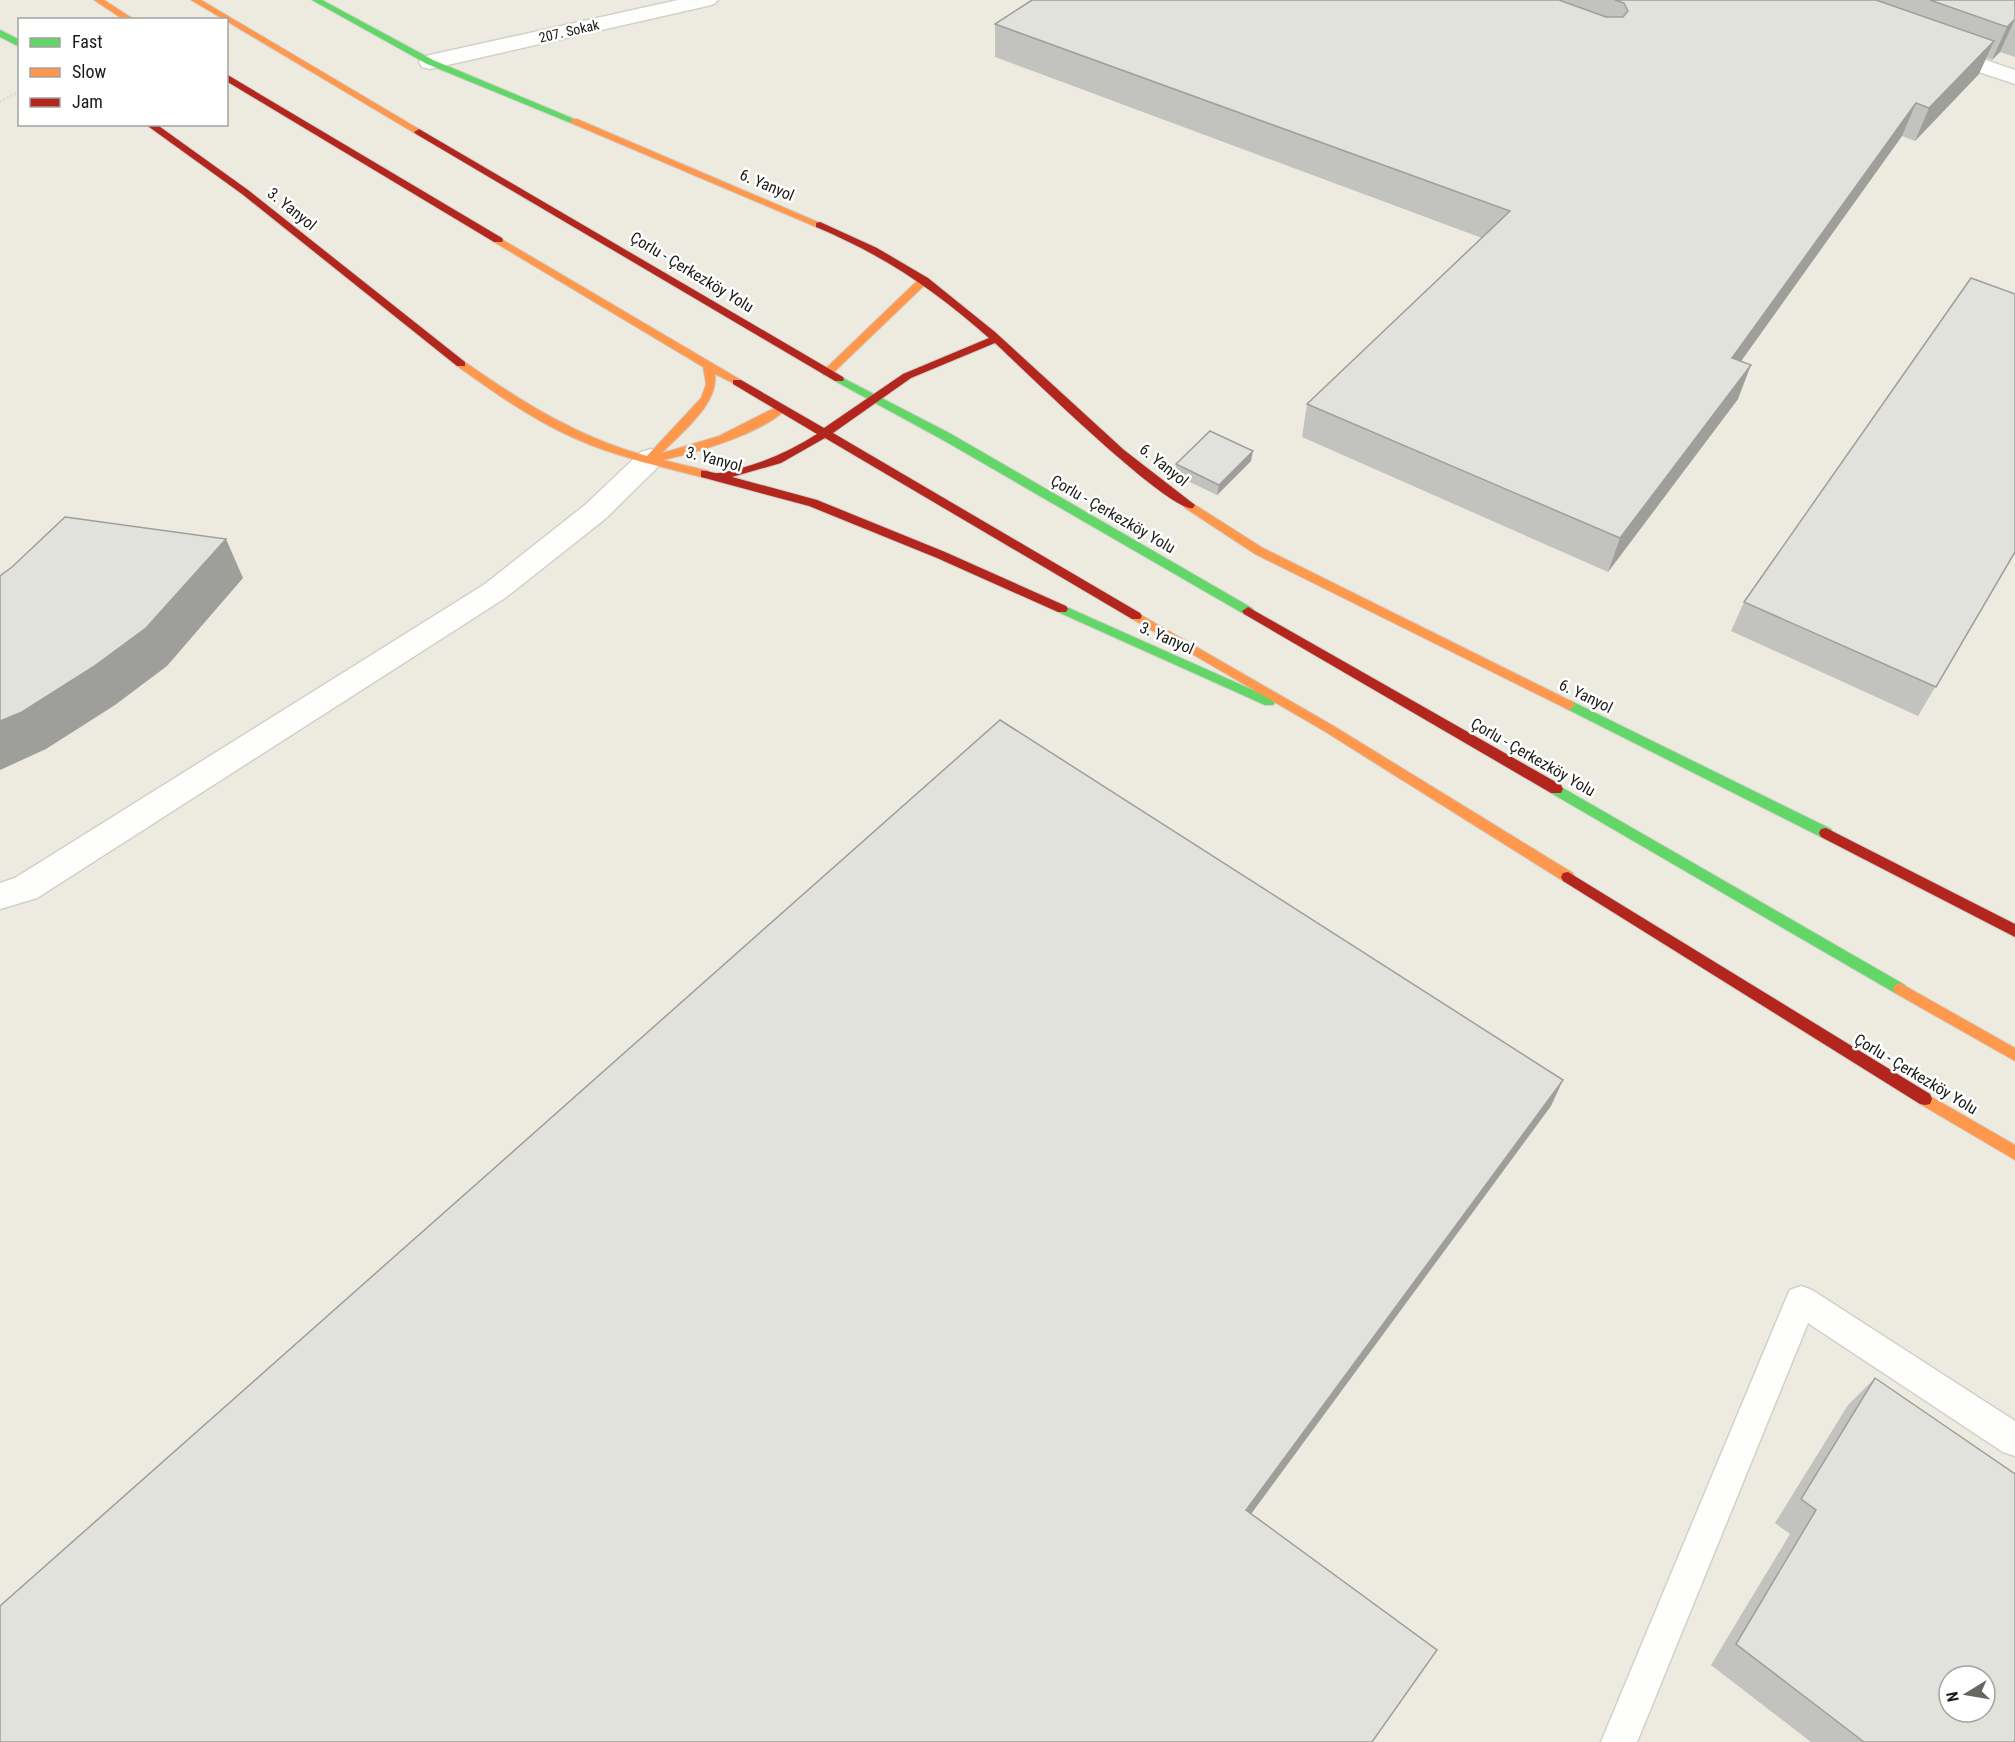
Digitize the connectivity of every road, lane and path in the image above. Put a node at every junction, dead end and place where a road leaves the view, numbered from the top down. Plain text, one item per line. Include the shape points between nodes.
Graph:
1 (98, 0) edge
2 (195, 0) edge
3 (316, 0) edge
4 (707, 0) edge
5 (127, 18) edge
6 (225, 18) edge
7 (228, 20) edge
8 (0, 33) edge
9 (1916, 42) edge
10 (18, 43) edge
11 (430, 62) junction
12 (2015, 77) edge
13 (228, 78) edge
14 (18, 92) edge
15 (0, 102) edge
16 (152, 126) edge
17 (924, 280) junction
18 (996, 339) junction
19 (708, 363) junction
20 (823, 376) junction
21 (875, 398) junction
22 (786, 404) junction
23 (824, 434) junction
24 (651, 458) junction
25 (713, 476) junction
26 (1328, 728) junction
27 (0, 896) edge
28 (2015, 931) edge
29 (2015, 1055) edge
30 (2015, 1153) edge
31 (2015, 1440) edge
32 (1619, 1742) edge

1 - 5 main road
2 - 6 main road, Çorlu - Çerkezköy Yolu
3 - 11 main road, 6. Yanyol
4 - 11 street, 207. Sokak
7 - 20 main road, Çorlu - Çerkezköy Yolu
8 - 10 main road
9 - 12 street
11 - 17 main road, 6. Yanyol via 854,239
13 - 19 main road, Çorlu - Çerkezköy Yolu
14 - 15 path
16 - 24 main road, 3. Yanyol via 245,192 440,350 530,412 580,437
17 - 18 main road, 6. Yanyol
17 - 20 main road
18 - 21 main road via 907,376
18 - 28 main road, 6. Yanyol via 1076,416 1179,499 1259,551
19 - 22 main road, Çorlu - Çerkezköy Yolu
19 - 24 main road via 711,384 706,399
20 - 21 main road, Çorlu - Çerkezköy Yolu
21 - 23 main road
21 - 29 main road, Çorlu - Çerkezköy Yolu
22 - 23 main road, Çorlu - Çerkezköy Yolu
22 - 24 main road via 728,441 695,452
23 - 25 main road via 767,468
23 - 26 main road, Çorlu - Çerkezköy Yolu
24 - 25 main road, 3. Yanyol
24 - 27 street via 595,512 495,591 25,889
25 - 26 main road, 3. Yanyol via 813,503 941,555
26 - 30 main road, Çorlu - Çerkezköy Yolu
31 - 32 lane via 1802,1300

